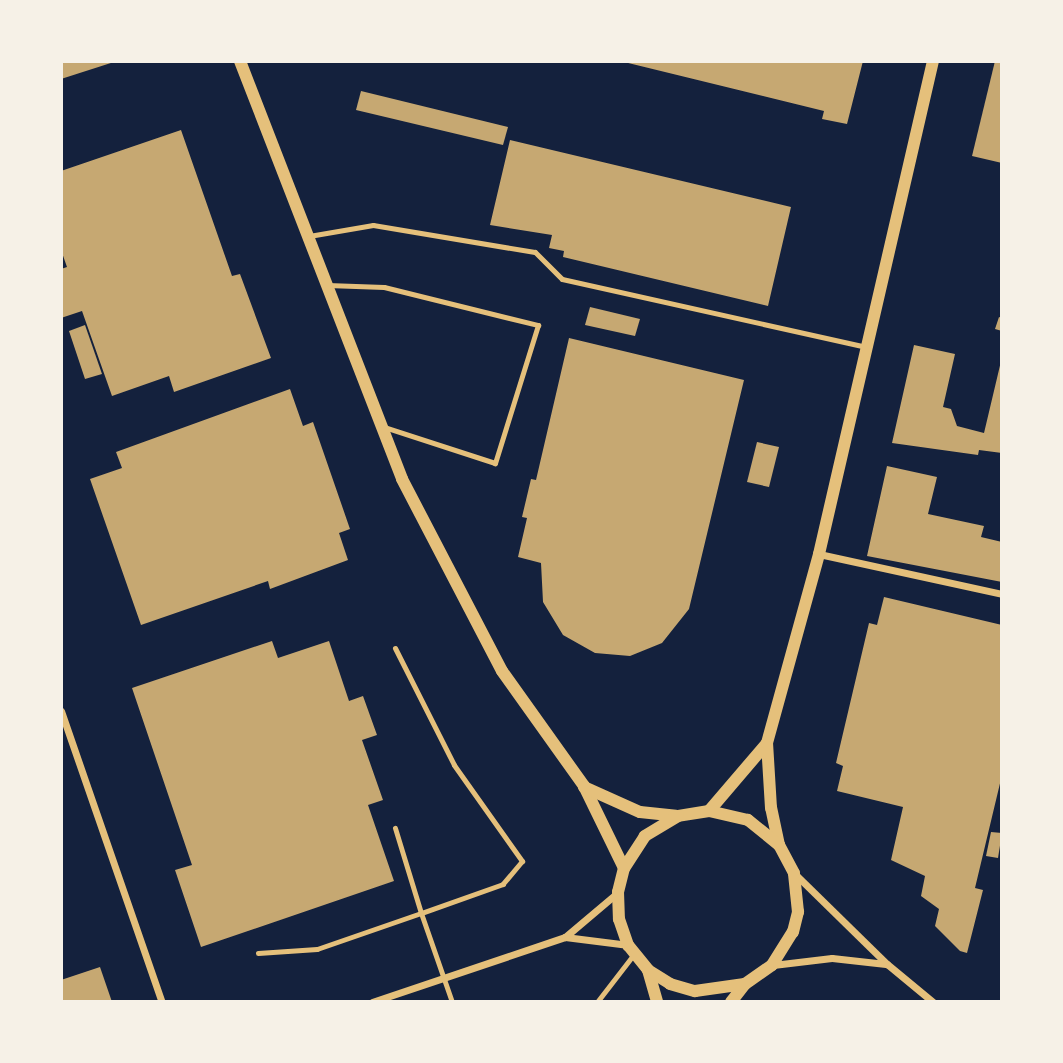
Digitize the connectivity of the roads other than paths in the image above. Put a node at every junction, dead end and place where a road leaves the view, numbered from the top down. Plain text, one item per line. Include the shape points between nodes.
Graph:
1 (240, 61) edge
2 (933, 61) edge
3 (306, 237) junction
4 (324, 285) junction
5 (867, 347) junction
6 (380, 426) junction
7 (819, 554) junction
8 (1002, 594) edge
9 (395, 648) dead end
10 (61, 711) edge
11 (767, 743) junction
12 (584, 786) junction
13 (709, 811) junction
14 (678, 816) junction
15 (396, 828) dead end
16 (779, 845) junction
17 (624, 868) junction
18 (794, 873) junction
19 (618, 892) junction
20 (421, 913) junction
21 (565, 937) junction
22 (631, 949) junction
23 (258, 953) dead end
24 (887, 964) junction
25 (772, 965) junction
26 (649, 970) junction
27 (443, 978) junction
28 (745, 984) junction
29 (162, 1002) edge
30 (372, 1002) edge
31 (452, 1002) edge
32 (597, 1002) edge
33 (657, 1002) edge
34 (731, 1002) edge
35 (933, 1002) edge

1 - 3 street
2 - 5 street
3 - 4 street
3 - 5 lane via 373,225 535,252 562,279
4 - 6 street
4 - 6 lane via 384,287 538,325 495,463
5 - 7 street
6 - 12 street via 402,479 502,671
7 - 8 street
7 - 11 street
9 - 20 lane via 454,765 522,861 503,884
10 - 29 street
11 - 13 street
11 - 16 street via 771,808
12 - 14 street via 640,813
12 - 17 street
13 - 14 street
13 - 16 street via 748,820
14 - 17 street via 645,836
15 - 20 lane
16 - 18 street
17 - 19 street
18 - 24 street
18 - 25 street via 798,912 793,932
19 - 21 street
19 - 22 street via 619,919
20 - 23 lane via 317,949
20 - 27 lane
21 - 22 street
21 - 27 street
22 - 26 street
22 - 32 lane
24 - 25 street via 832,958
24 - 35 street
25 - 28 street
26 - 28 street via 670,984 695,991
26 - 33 street
27 - 30 street
27 - 31 lane
28 - 34 street

